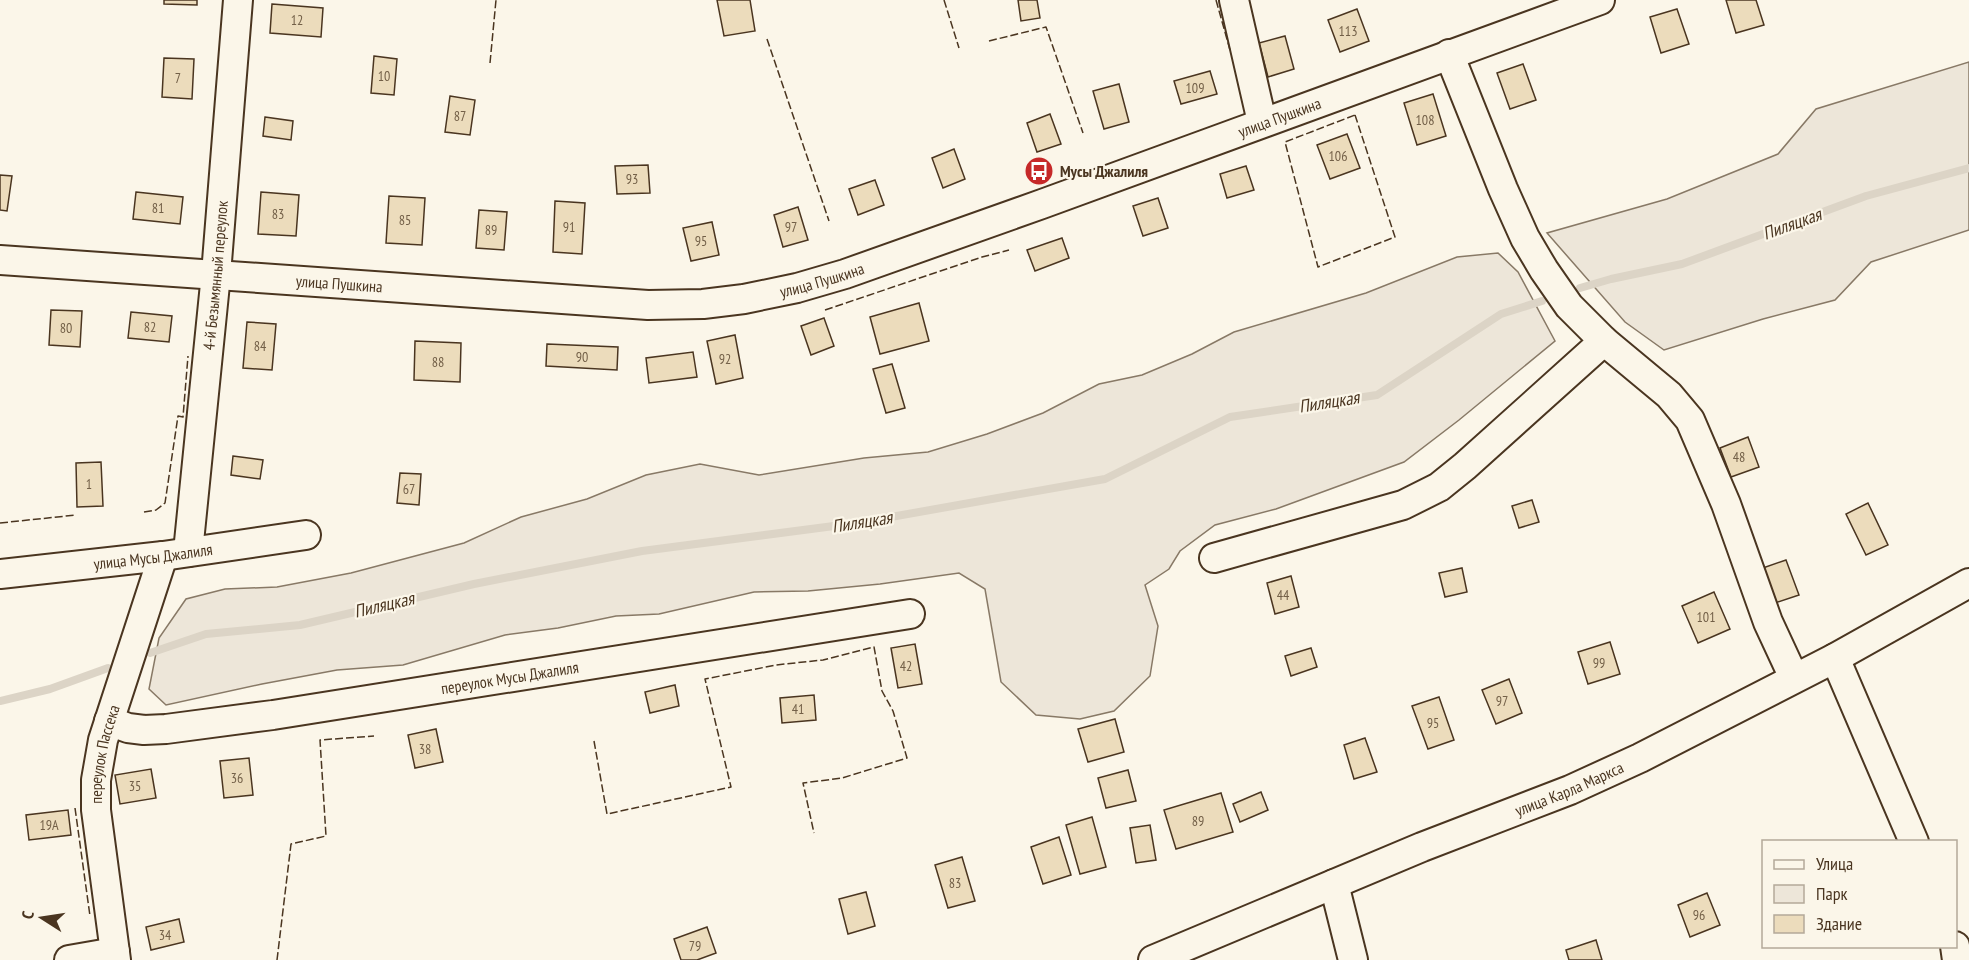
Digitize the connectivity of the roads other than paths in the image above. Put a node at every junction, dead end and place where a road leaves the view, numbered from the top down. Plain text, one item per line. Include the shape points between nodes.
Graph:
1 (238, 0) edge
2 (1234, 0) edge
3 (1600, 0) edge
4 (1449, 54) junction
5 (1262, 122) junction
6 (0, 260) edge
7 (216, 274) junction
8 (1605, 342) junction
9 (306, 535) dead end
10 (176, 554) junction
11 (1214, 558) dead end
12 (0, 574) edge
13 (1969, 584) edge
14 (910, 614) dead end
15 (1835, 658) junction
16 (1794, 678) junction
17 (109, 721) junction
18 (1913, 840) edge
19 (1334, 884) junction
20 (116, 956) edge
21 (69, 960) edge
22 (1153, 960) edge
23 (1353, 960) edge

1 - 7 street, 4-й Безымянный переулок
2 - 5 street
3 - 4 street, улица Пушкина
4 - 5 street, улица Пушкина
4 - 8 street via 1525,238 1569,306
5 - 7 street, улица Пушкина via 844,274 744,299 648,305
6 - 7 street, улица Пушкина
7 - 10 street, 4-й Безымянный переулок
8 - 11 street via 1439,487 1403,505
8 - 16 street via 1669,395 1690,420 1726,504 1768,622
9 - 10 street, улица Мусы Джалиля
10 - 12 street, улица Мусы Джалиля
10 - 17 street, переулок Пассека
13 - 15 street, улица Карла Маркса
14 - 17 street, переулок Мусы Джалиля via 262,717 144,730
15 - 16 street, улица Карла Маркса
15 - 18 street
16 - 19 street, улица Карла Маркса via 1570,790
17 - 20 street, переулок Пассека via 96,780 96,810
19 - 22 street, улица Карла Маркса
19 - 23 street
20 - 21 street

